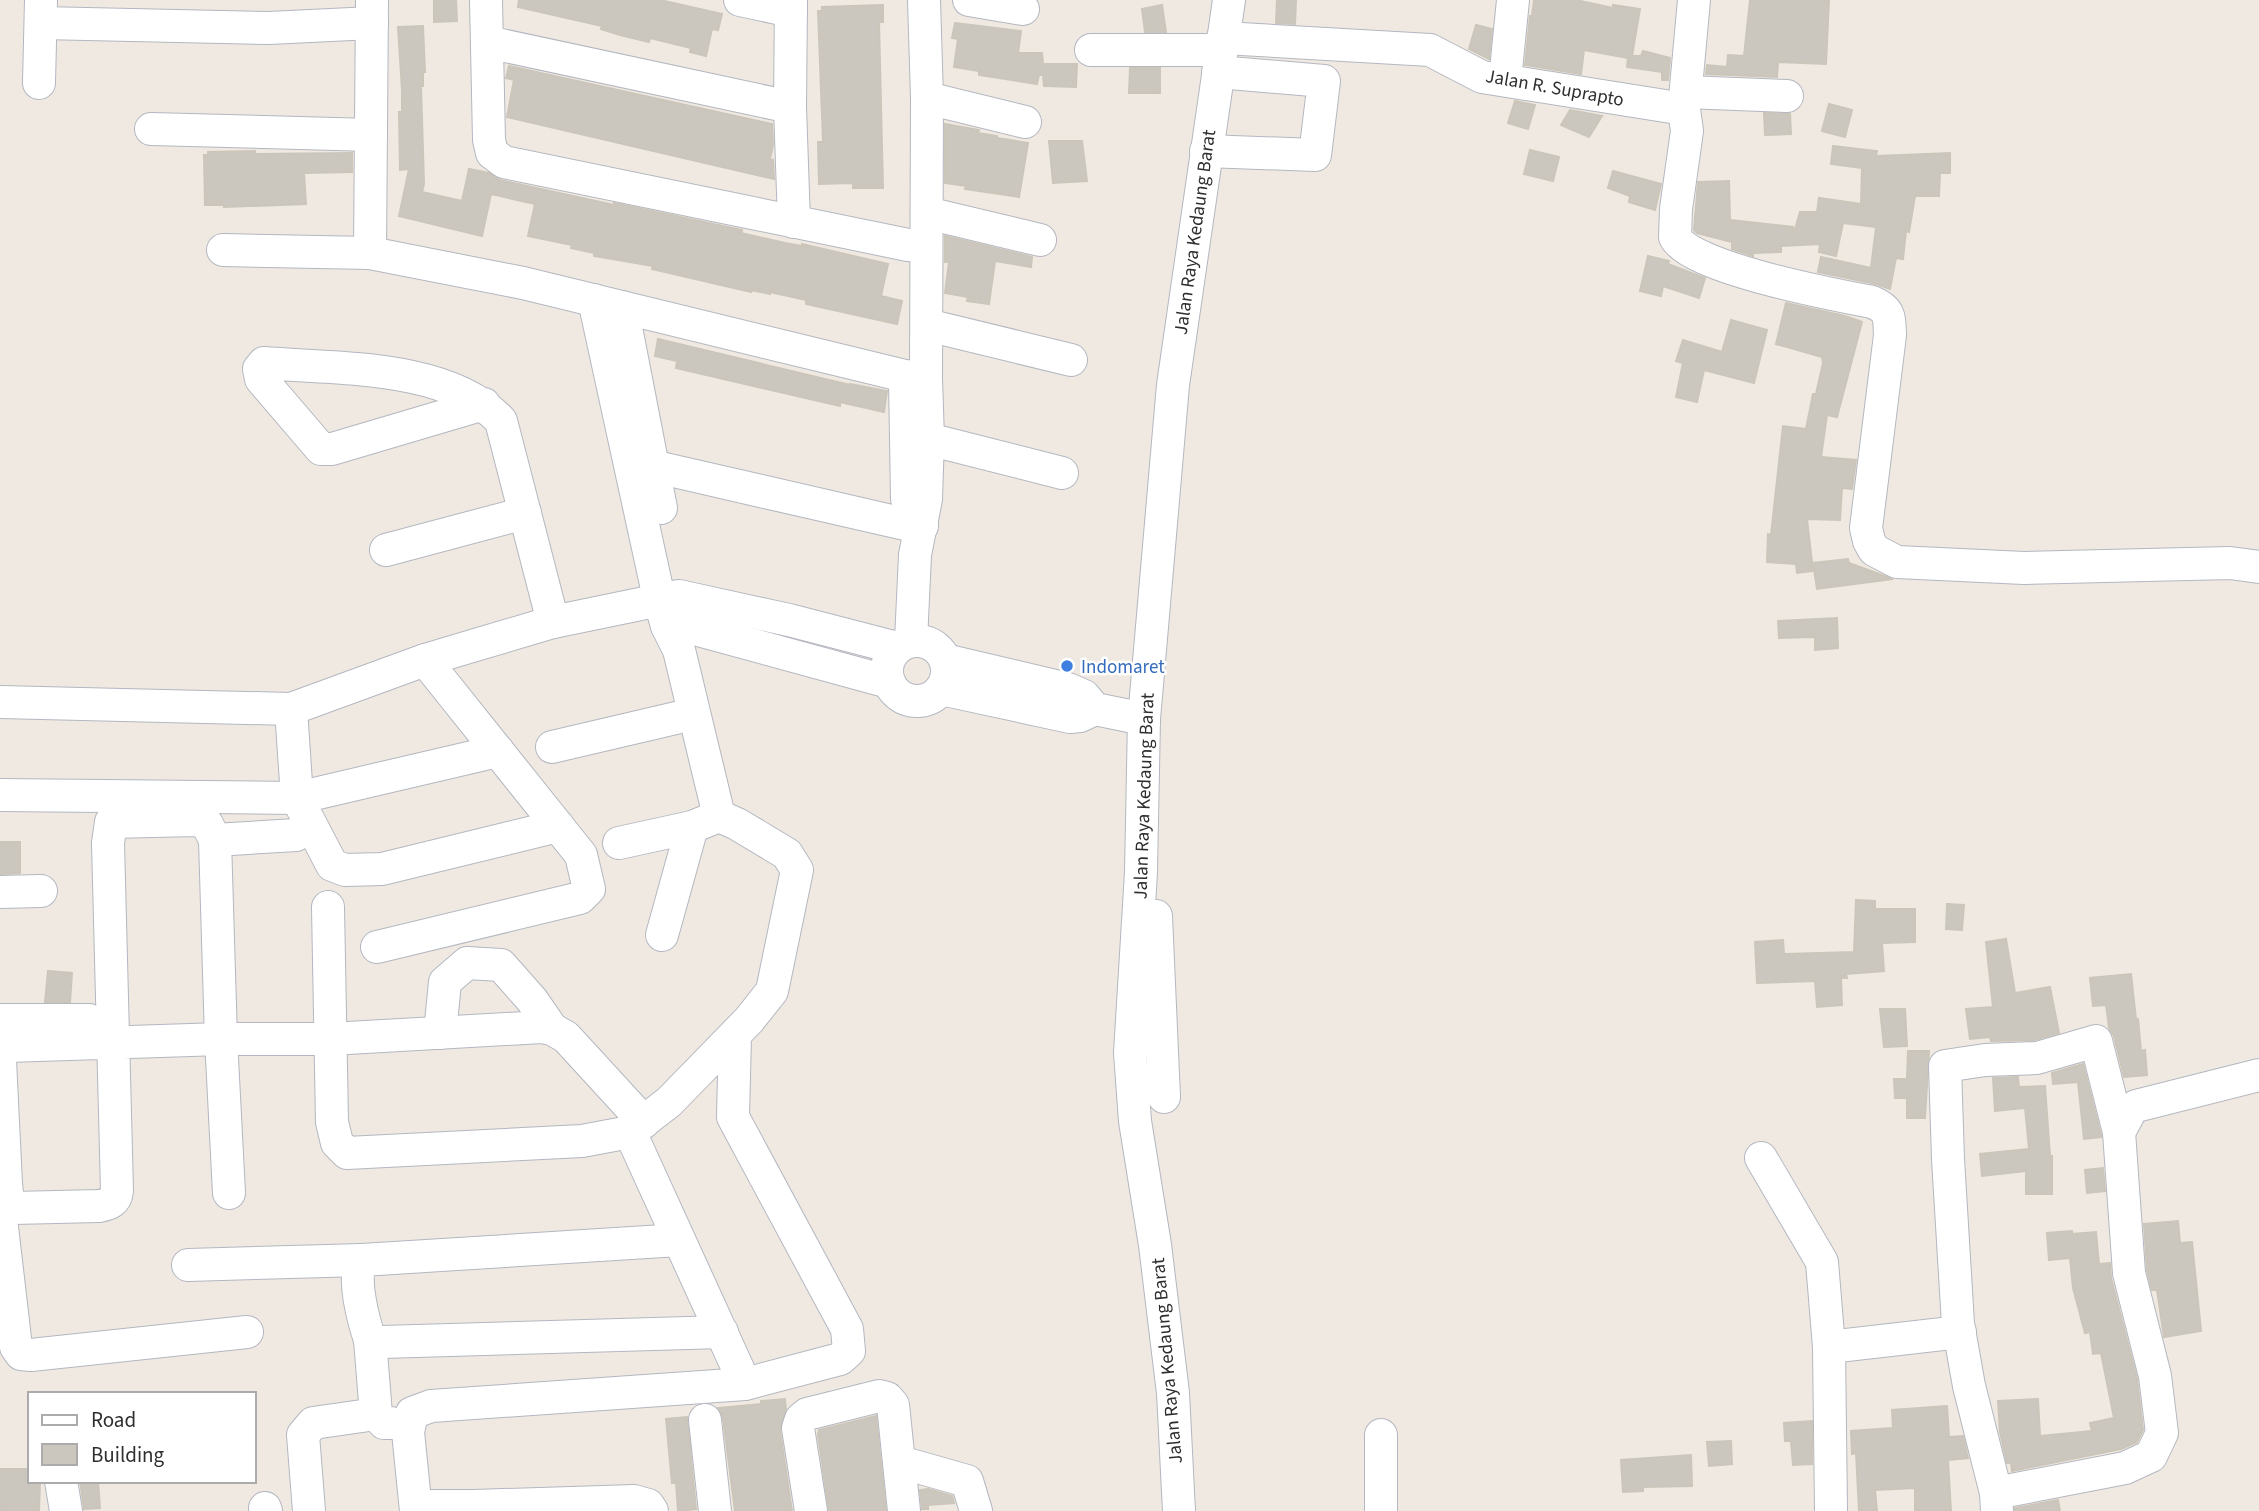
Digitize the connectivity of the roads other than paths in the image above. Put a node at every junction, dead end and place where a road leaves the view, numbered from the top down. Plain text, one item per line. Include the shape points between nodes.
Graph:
1 (486, 0) edge
2 (740, 0) edge
3 (906, 0) edge
4 (924, 0) edge
5 (969, 0) edge
6 (1229, 0) edge
7 (1513, 0) edge
8 (1694, 0) edge
9 (791, 6) edge
10 (1023, 9) dead end
11 (41, 11) edge
12 (372, 12) edge
13 (165, 14) edge
14 (269, 14) edge
15 (487, 42) junction
16 (1091, 50) dead end
17 (1221, 53) junction
18 (1505, 80) junction
19 (39, 83) dead end
20 (1787, 96) dead end
21 (927, 99) junction
22 (1685, 101) junction
23 (790, 107) junction
24 (1025, 122) dead end
25 (151, 129) dead end
26 (371, 135) junction
27 (1206, 151) junction
28 (927, 213) junction
29 (794, 222) junction
30 (1040, 240) dead end
31 (917, 245) junction
32 (223, 250) dead end
33 (370, 253) junction
34 (608, 304) junction
35 (927, 325) junction
36 (1071, 360) dead end
37 (915, 377) junction
38 (484, 404) junction
39 (928, 439) junction
40 (652, 466) junction
41 (1062, 473) dead end
42 (525, 513) junction
43 (916, 535) junction
44 (386, 550) dead end
45 (2259, 567) edge
46 (674, 619) junction
47 (723, 621) junction
48 (553, 622) junction
49 (904, 644) junction
50 (425, 660) junction
51 (943, 674) junction
52 (889, 682) junction
53 (0, 702) edge
54 (291, 709) junction
55 (693, 714) junction
56 (1143, 719) junction
57 (552, 747) dead end
58 (498, 751) junction
59 (0, 795) edge
60 (297, 798) junction
61 (705, 821) junction
62 (558, 826) junction
63 (296, 835) dead end
64 (215, 840) junction
65 (620, 843) dead end
66 (1141, 872) junction
67 (41, 891) dead end
68 (0, 892) edge
69 (328, 907) dead end
70 (662, 935) dead end
71 (377, 947) dead end
72 (0, 1020) edge
73 (89, 1020) dead end
74 (747, 1021) junction
75 (552, 1028) junction
76 (440, 1033) junction
77 (221, 1039) junction
78 (330, 1039) junction
79 (114, 1043) junction
80 (2259, 1075) edge
81 (1164, 1097) dead end
82 (637, 1127) junction
83 (2119, 1132) junction
84 (1761, 1158) dead end
85 (229, 1193) dead end
86 (0, 1210) edge
87 (679, 1240) junction
88 (362, 1260) junction
89 (188, 1265) dead end
90 (247, 1332) dead end
91 (722, 1332) junction
92 (1960, 1332) junction
93 (370, 1340) junction
94 (1829, 1347) junction
95 (745, 1384) junction
96 (376, 1414) junction
97 (705, 1420) dead end
98 (410, 1425) junction
99 (1381, 1435) dead end
100 (900, 1462) junction
101 (61, 1483) edge
102 (1996, 1502) edge
103 (474, 1508) edge
104 (416, 1509) edge
105 (66, 1511) edge
106 (309, 1511) edge
107 (652, 1511) edge
108 (715, 1511) edge
109 (811, 1511) edge
110 (904, 1511) edge
111 (976, 1511) edge
112 (1179, 1511) edge
113 (1381, 1511) edge
114 (1831, 1511) edge

1 - 15 street
2 - 9 street
3 - 31 street
4 - 21 street
5 - 10 street
6 - 17 street, Jalan Raya Kedaung Barat
7 - 18 street
8 - 22 street
9 - 23 street
11 - 13 street
11 - 19 street
12 - 14 street
12 - 26 street
13 - 14 street
15 - 23 street
15 - 29 street via 489,140 492,153 504,162
16 - 17 street
17 - 18 street, Jalan R. Suprapto via 1430,50 1482,77
17 - 27 street, Jalan Raya Kedaung Barat
17 - 27 street via 1324,81 1315,155
18 - 22 street, Jalan R. Suprapto
20 - 22 street, Jalan R. Suprapto
21 - 24 street
21 - 28 street
22 - 45 street via 1687,131 1676,209 1677,241 1724,265 1872,302 1889,315 1867,528 1874,550 1897,562 2011,567 2230,563
23 - 29 street
25 - 26 street
26 - 33 street
27 - 56 street, Jalan Raya Kedaung Barat via 1172,385
28 - 30 street
28 - 31 street
29 - 31 street
31 - 35 street
31 - 37 street
32 - 33 street
33 - 34 street
34 - 37 street
34 - 40 street
34 - 46 street
35 - 36 street
35 - 37 street
37 - 39 street
37 - 43 street via 906,464
38 - 38 street via 321,449 261,379 259,369 264,363 407,375
38 - 42 street via 500,421
39 - 41 street
39 - 43 street
40 - 43 street
40 - 46 street
42 - 44 street
42 - 48 street
43 - 49 street
46 - 47 street
46 - 48 street
46 - 55 street
47 - 49 street
47 - 52 street
48 - 50 street
49 - 51 street via 921,640 931,644 939,651
49 - 52 street via 889,658
50 - 54 street
50 - 58 street
51 - 52 street via 933,696 913,701 894,691
51 - 56 street via 1068,689 1084,696 1095,709
53 - 54 street
54 - 60 street
55 - 57 street
55 - 61 street
56 - 66 street, Jalan Raya Kedaung Barat
58 - 60 street
58 - 62 street
59 - 60 street
60 - 62 street via 332,865 345,870 382,869
61 - 65 street
61 - 70 street
61 - 74 street via 737,824 787,854 797,870 772,991
62 - 71 street via 581,855 587,875 589,889 579,898
63 - 64 street
64 - 77 street
64 - 79 street via 207,824 196,820 111,822
66 - 81 street via 1150,887 1156,916
66 - 112 street, Jalan Raya Kedaung Barat via 1130,1054 1173,1393
67 - 68 street
69 - 78 street
72 - 73 street
74 - 82 street via 669,1102
74 - 95 street via 733,1117 847,1329 849,1351 840,1359
75 - 76 street
75 - 76 street via 500,965 467,963 445,982
75 - 82 street via 566,1037
76 - 78 street
77 - 78 street
77 - 79 street
77 - 85 street
78 - 82 street via 332,1122 337,1143 347,1153 582,1141
79 - 79 street via 8,1046 3,1051 6,1184 13,1208 99,1206 117,1197
80 - 83 street via 2136,1106
82 - 87 street
83 - 92 street via 2096,1041 2037,1058 1945,1066
83 - 102 street via 2129,1273 2155,1376 2162,1433 2151,1456 2124,1468
84 - 94 street via 1822,1262
86 - 90 street via 16,1347 21,1354
87 - 88 street
87 - 91 street
88 - 89 street
88 - 93 street via 357,1280
91 - 93 street
91 - 95 street
92 - 94 street
92 - 102 street
93 - 96 street
94 - 114 street
95 - 98 street via 431,1406 412,1413
96 - 98 street via 384,1423
96 - 106 street via 313,1423 306,1429
97 - 108 street
98 - 104 street
99 - 113 street
100 - 109 street via 893,1405 887,1398 879,1396 807,1414 798,1428
100 - 110 street
100 - 111 street via 967,1481
101 - 105 street
103 - 104 street
103 - 107 street via 634,1501

